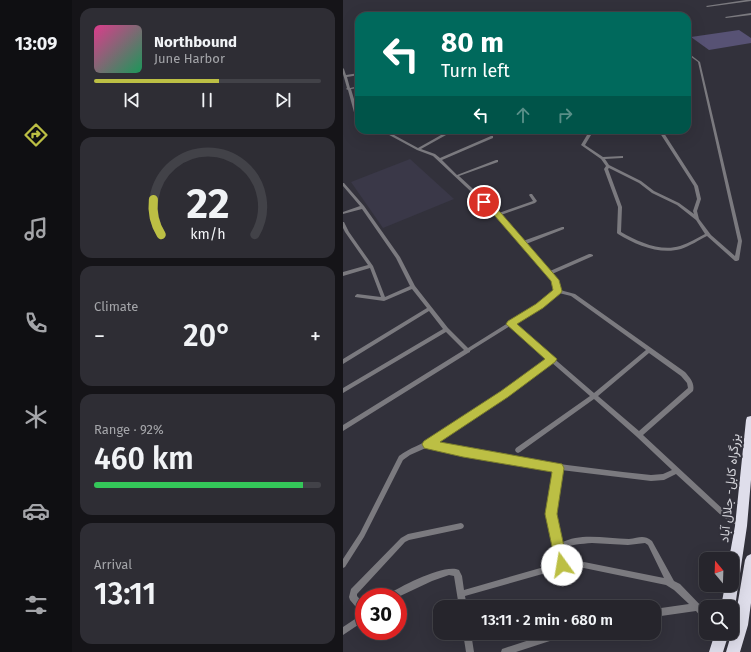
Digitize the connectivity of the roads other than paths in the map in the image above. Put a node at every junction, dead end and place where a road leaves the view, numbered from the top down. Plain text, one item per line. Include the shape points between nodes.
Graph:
1 (751, 0) edge
2 (707, 6) dead end
3 (751, 14) edge
4 (726, 17) dead end
5 (691, 56) edge
6 (343, 69) edge
7 (355, 75) edge
8 (345, 76) junction
9 (355, 88) edge
10 (348, 89) junction
11 (353, 102) joint
12 (355, 109) edge
13 (389, 134) edge
14 (396, 134) edge
15 (446, 134) edge
16 (590, 134) edge
17 (663, 134) edge
18 (392, 136) junction
19 (492, 137) dead end
20 (418, 149) junction
21 (622, 157) dead end
22 (602, 158) junction
23 (439, 160) junction
24 (497, 161) dead end
25 (608, 166) junction
26 (457, 176) junction
27 (343, 184) edge
28 (531, 195) dead end
29 (363, 207) junction
30 (343, 213) edge
31 (498, 215) junction
32 (697, 220) junction
33 (343, 223) edge
34 (563, 228) dead end
35 (708, 234) junction
36 (523, 243) junction
37 (591, 255) dead end
38 (371, 266) junction
39 (549, 273) junction
40 (343, 274) edge
41 (413, 287) junction
42 (558, 291) junction
43 (357, 296) dead end
44 (384, 299) junction
45 (430, 308) junction
46 (511, 324) junction
47 (446, 329) junction
48 (649, 350) junction
49 (468, 351) junction
50 (552, 359) junction
51 (343, 362) edge
52 (343, 391) edge
53 (594, 396) junction
54 (751, 420) edge
55 (343, 428) edge
56 (639, 435) junction
57 (428, 444) junction
58 (518, 450) dead end
59 (558, 468) junction
60 (677, 470) junction
61 (461, 526) dead end
62 (741, 526) junction
63 (558, 548) junction
64 (751, 560) edge
65 (343, 565) edge
66 (562, 565) junction
67 (671, 584) junction
68 (358, 588) edge
69 (406, 588) edge
70 (461, 594) junction
71 (462, 600) edge
72 (729, 600) edge
73 (697, 607) joint
74 (661, 611) edge
75 (355, 622) edge
76 (343, 631) edge
77 (468, 640) edge
78 (541, 640) edge
79 (720, 640) edge
80 (470, 652) edge
81 (505, 652) edge
82 (716, 652) edge
83 (733, 652) edge

1 - 2 street
3 - 4 street
5 - 35 street via 699,62 740,241 737,260
6 - 8 street
7 - 8 street
8 - 10 street
9 - 10 street
10 - 11 street
11 - 12 street
13 - 18 street
14 - 18 street
15 - 20 street
16 - 22 street via 583,145
17 - 32 street via 696,186 699,199 695,211
18 - 20 street
19 - 23 street
20 - 23 street via 434,155
21 - 22 street
22 - 25 street
23 - 26 street
24 - 26 street
25 - 32 street via 678,204
25 - 35 street via 606,169 621,207 619,233 632,241 662,249 680,248
26 - 31 street
27 - 29 street
28 - 31 street via 534,202
29 - 30 street
29 - 41 street via 398,258
31 - 36 street
32 - 35 street
33 - 38 street
34 - 36 street
36 - 39 street
37 - 39 street
38 - 40 street
38 - 44 street
39 - 42 street via 555,280
41 - 44 street
41 - 45 street
42 - 46 street
42 - 48 street via 573,295
43 - 44 street
45 - 47 street
45 - 51 street
46 - 49 street
46 - 50 street
47 - 49 street
47 - 52 street
48 - 53 street
48 - 56 street via 683,374 692,387
49 - 55 street
50 - 53 street
50 - 57 street
53 - 56 street
53 - 58 street
54 - 62 highway, بزرگراه کابل- جلال آباد
56 - 60 street
57 - 59 street
57 - 65 street via 404,454 401,458 362,535
59 - 60 street via 651,478 664,477
59 - 63 street via 551,514
60 - 62 street via 725,515
61 - 68 street via 403,540
62 - 72 highway, بزرگراه کابل- جلال آباد
63 - 66 street
63 - 67 street via 565,544 594,539 629,542 646,540
64 - 83 highway via 741,625
66 - 67 street via 599,567
66 - 70 street
67 - 73 street
69 - 70 street via 453,571 458,576
70 - 71 street
73 - 74 street
75 - 76 street
77 - 80 street
78 - 81 street
79 - 82 highway

